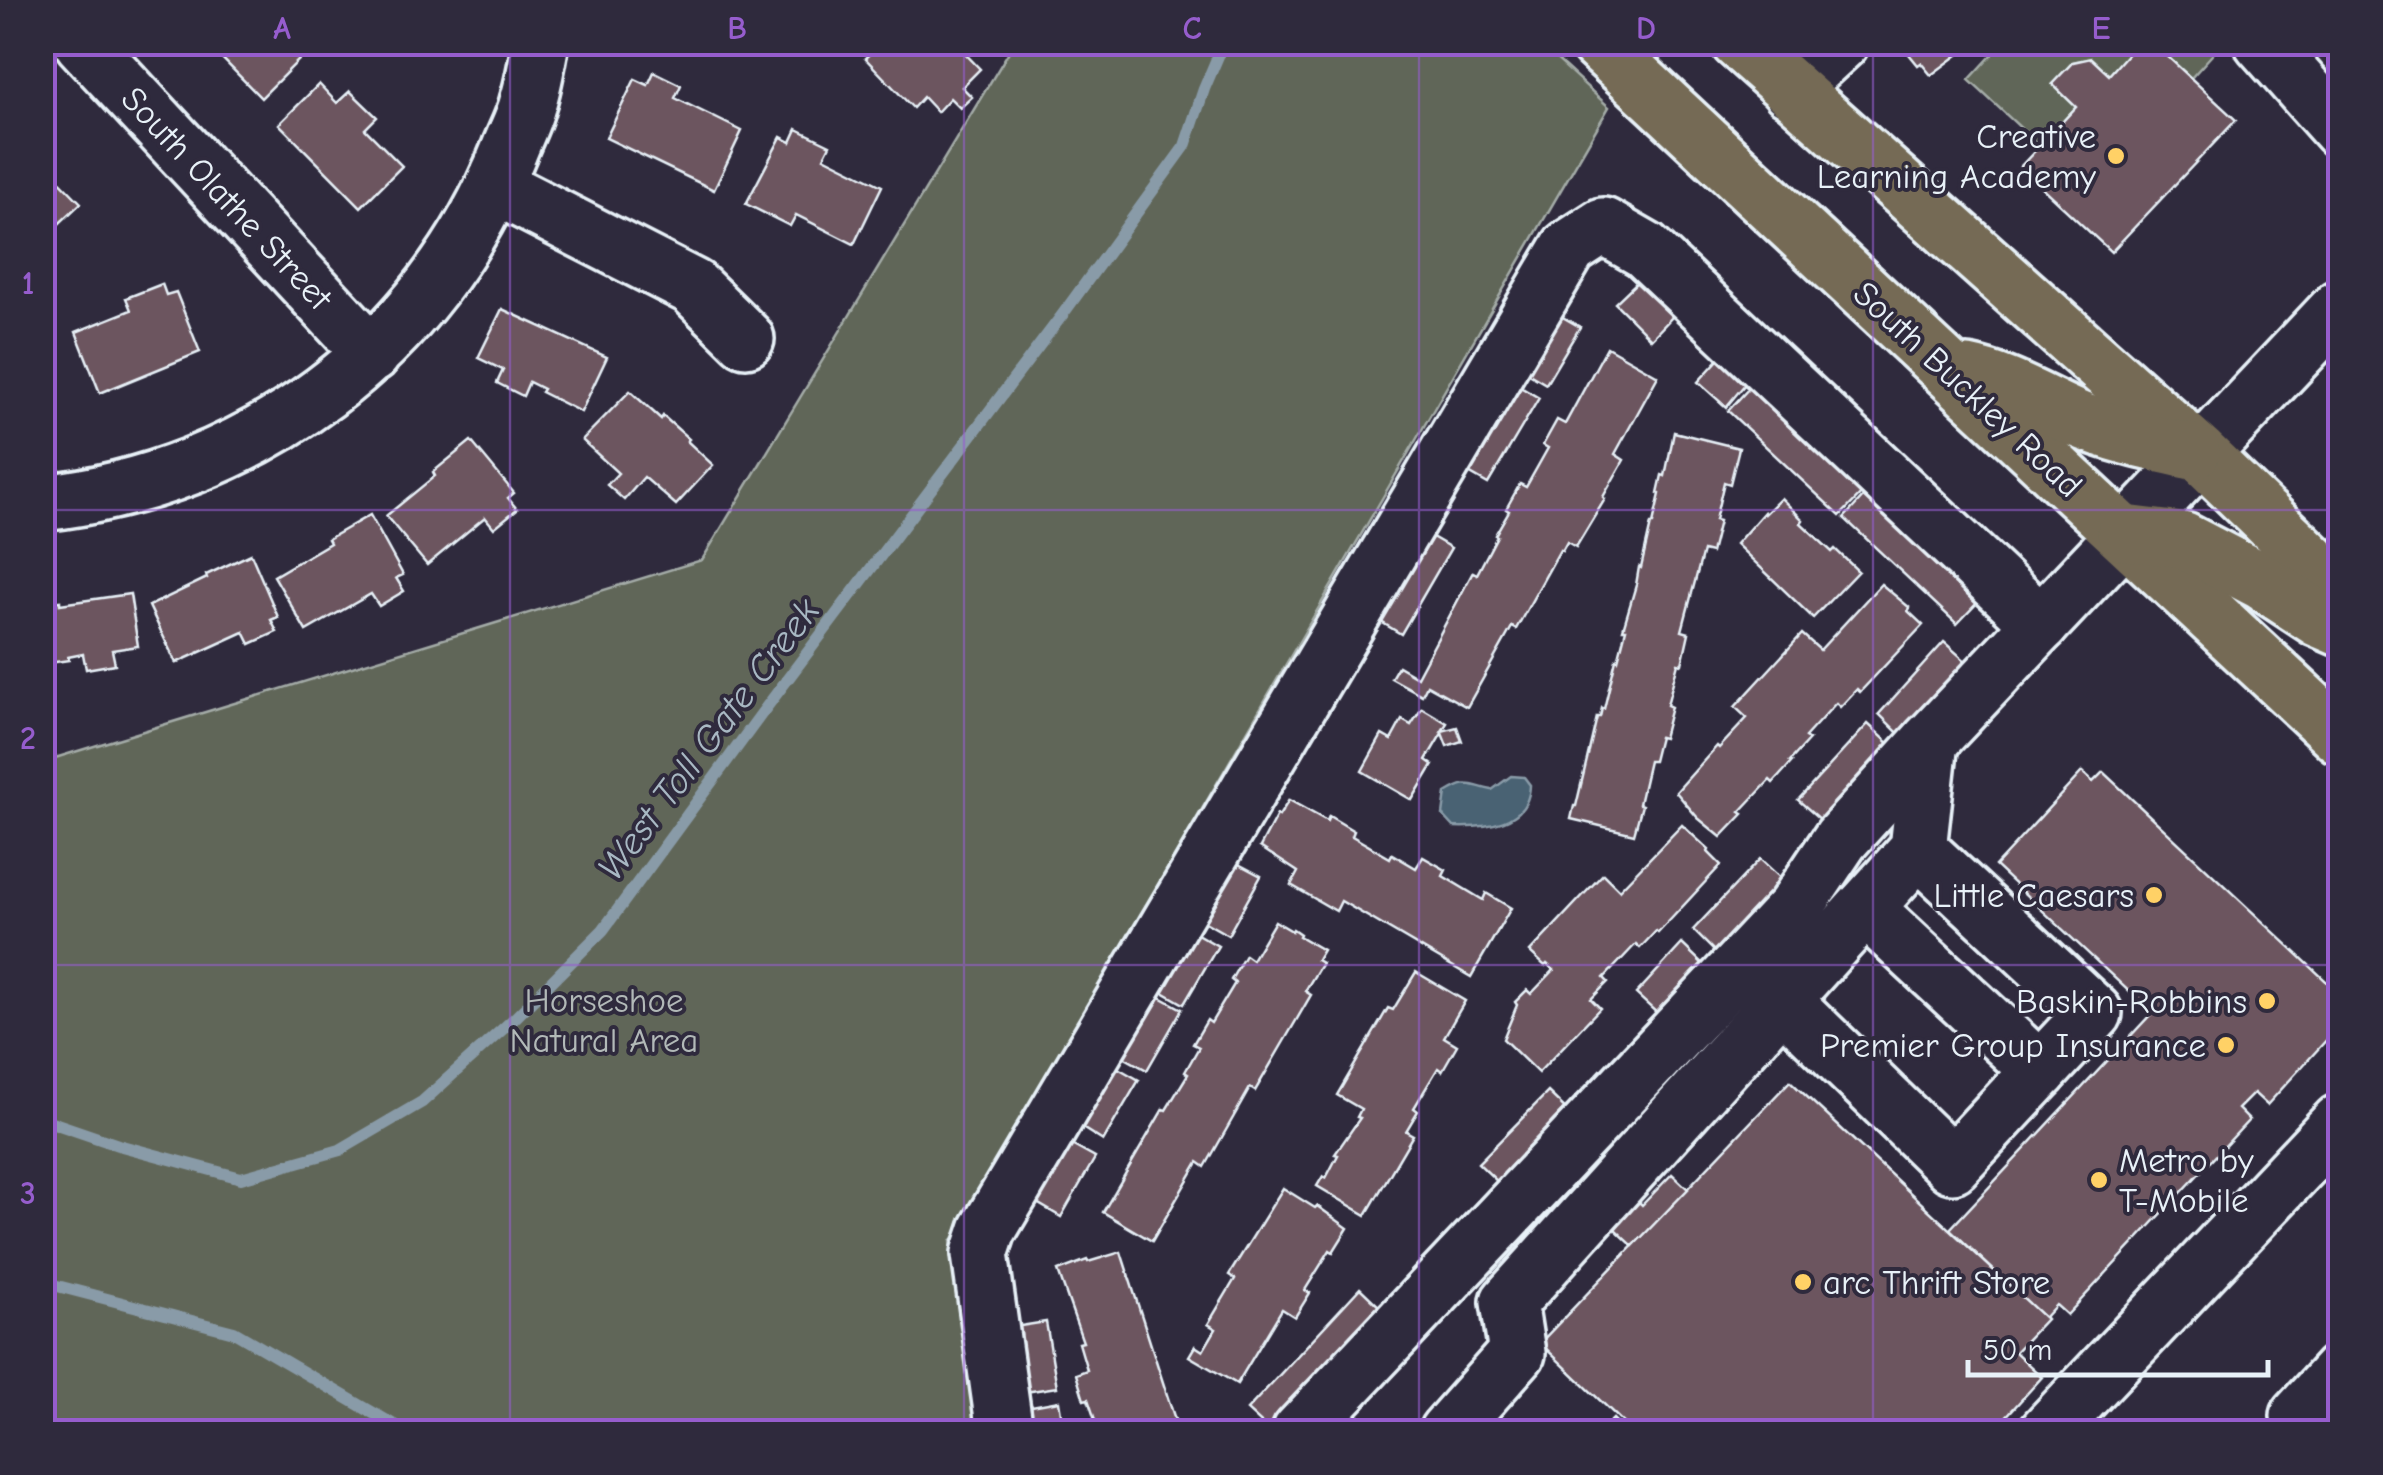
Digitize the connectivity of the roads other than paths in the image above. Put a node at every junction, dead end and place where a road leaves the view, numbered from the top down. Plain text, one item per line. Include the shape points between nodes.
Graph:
1 (82, 42) edge
2 (541, 42) edge
3 (1597, 42) edge
4 (1739, 42) edge
5 (1842, 42) edge
6 (2262, 42) edge
7 (1790, 89) junction
8 (2340, 130) edge
9 (495, 186) junction
10 (2340, 307) edge
11 (746, 339) dead end
12 (372, 354) junction
13 (1950, 371) junction
14 (2200, 454) junction
15 (42, 504) edge
16 (2124, 534) junction
17 (2340, 589) edge
18 (2041, 624) junction
19 (2340, 628) edge
20 (2340, 736) edge
21 (1930, 741) junction
22 (1918, 850) junction
23 (1865, 908) junction
24 (1782, 1000) junction
25 (2040, 1071) junction
26 (2340, 1122) edge
27 (2340, 1371) edge
28 (2299, 1416) dead end
29 (1005, 1432) edge
30 (1300, 1432) edge
31 (1446, 1432) edge
32 (2046, 1432) edge

1 - 12 street, South Olathe Street
2 - 9 street via 528,103
3 - 13 main road, South Buckley Road
4 - 7 main road
5 - 7 street
6 - 8 street
7 - 14 main road
9 - 11 street via 692,287
9 - 12 street via 467,238
10 - 14 street
12 - 15 street via 310,404 205,462 129,488
13 - 14 main road via 1993,379 2124,436
13 - 16 main road, South Buckley Road
14 - 16 street
14 - 17 main road
16 - 18 street
16 - 19 main road via 2182,540
16 - 20 main road, South Buckley Road
18 - 21 street
18 - 29 street via 1645,250 1603,226 1569,248 988,1230 980,1254
21 - 22 street
21 - 30 street via 1841,840 1794,909
22 - 23 street
22 - 25 street via 2094,1014
23 - 24 street
23 - 25 street
24 - 25 street via 1952,1165
24 - 31 street via 1510,1302 1517,1353
26 - 32 street
27 - 28 street

